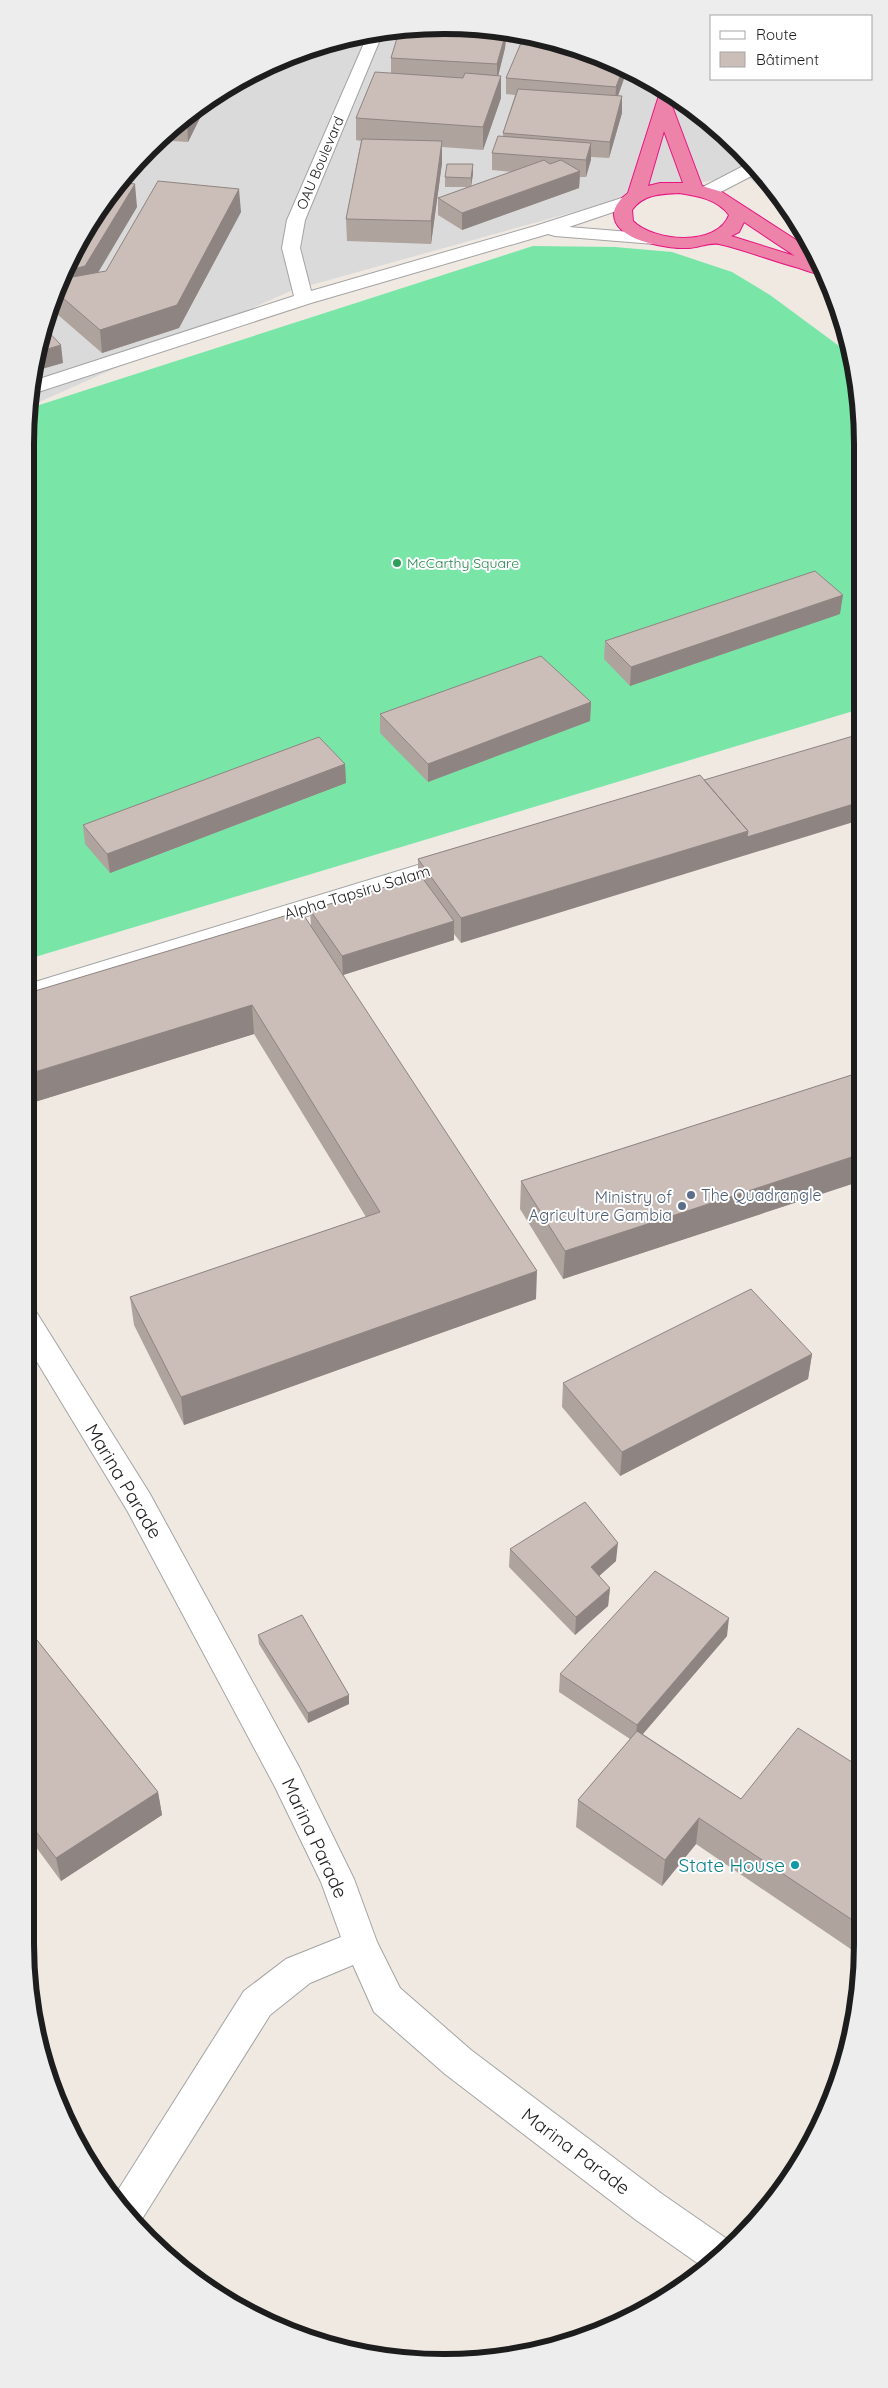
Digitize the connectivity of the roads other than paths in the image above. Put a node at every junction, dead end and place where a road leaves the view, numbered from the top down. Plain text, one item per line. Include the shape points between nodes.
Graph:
1 (373, 40) edge
2 (666, 99) edge
3 (748, 170) edge
4 (701, 190) junction
5 (632, 199) junction
6 (736, 209) junction
7 (541, 230) junction
8 (715, 238) junction
9 (654, 239) junction
10 (809, 257) edge
11 (814, 267) edge
12 (304, 300) junction
13 (38, 386) edge
14 (471, 857) edge
15 (34, 991) edge
16 (34, 1333) edge
17 (361, 1945) junction
18 (129, 2206) edge
19 (714, 2252) edge

1 - 12 street, OAU Boulevard via 296,220 291,248
2 - 4 highway
2 - 5 highway
3 - 4 street
4 - 5 highway via 668,188
4 - 6 highway via 729,202
5 - 7 street
5 - 9 highway via 623,209 622,218 639,234
6 - 8 highway via 738,215 733,228
6 - 10 highway
7 - 9 street
7 - 12 street
8 - 9 highway via 696,242
8 - 11 highway
12 - 13 street
14 - 15 street, Alpha Tapsiru Salam
16 - 17 street, Marina Parade via 139,1503 287,1776 337,1879
17 - 18 street via 298,1971 257,2003
17 - 19 street, Marina Parade via 387,2000 458,2062 649,2207

